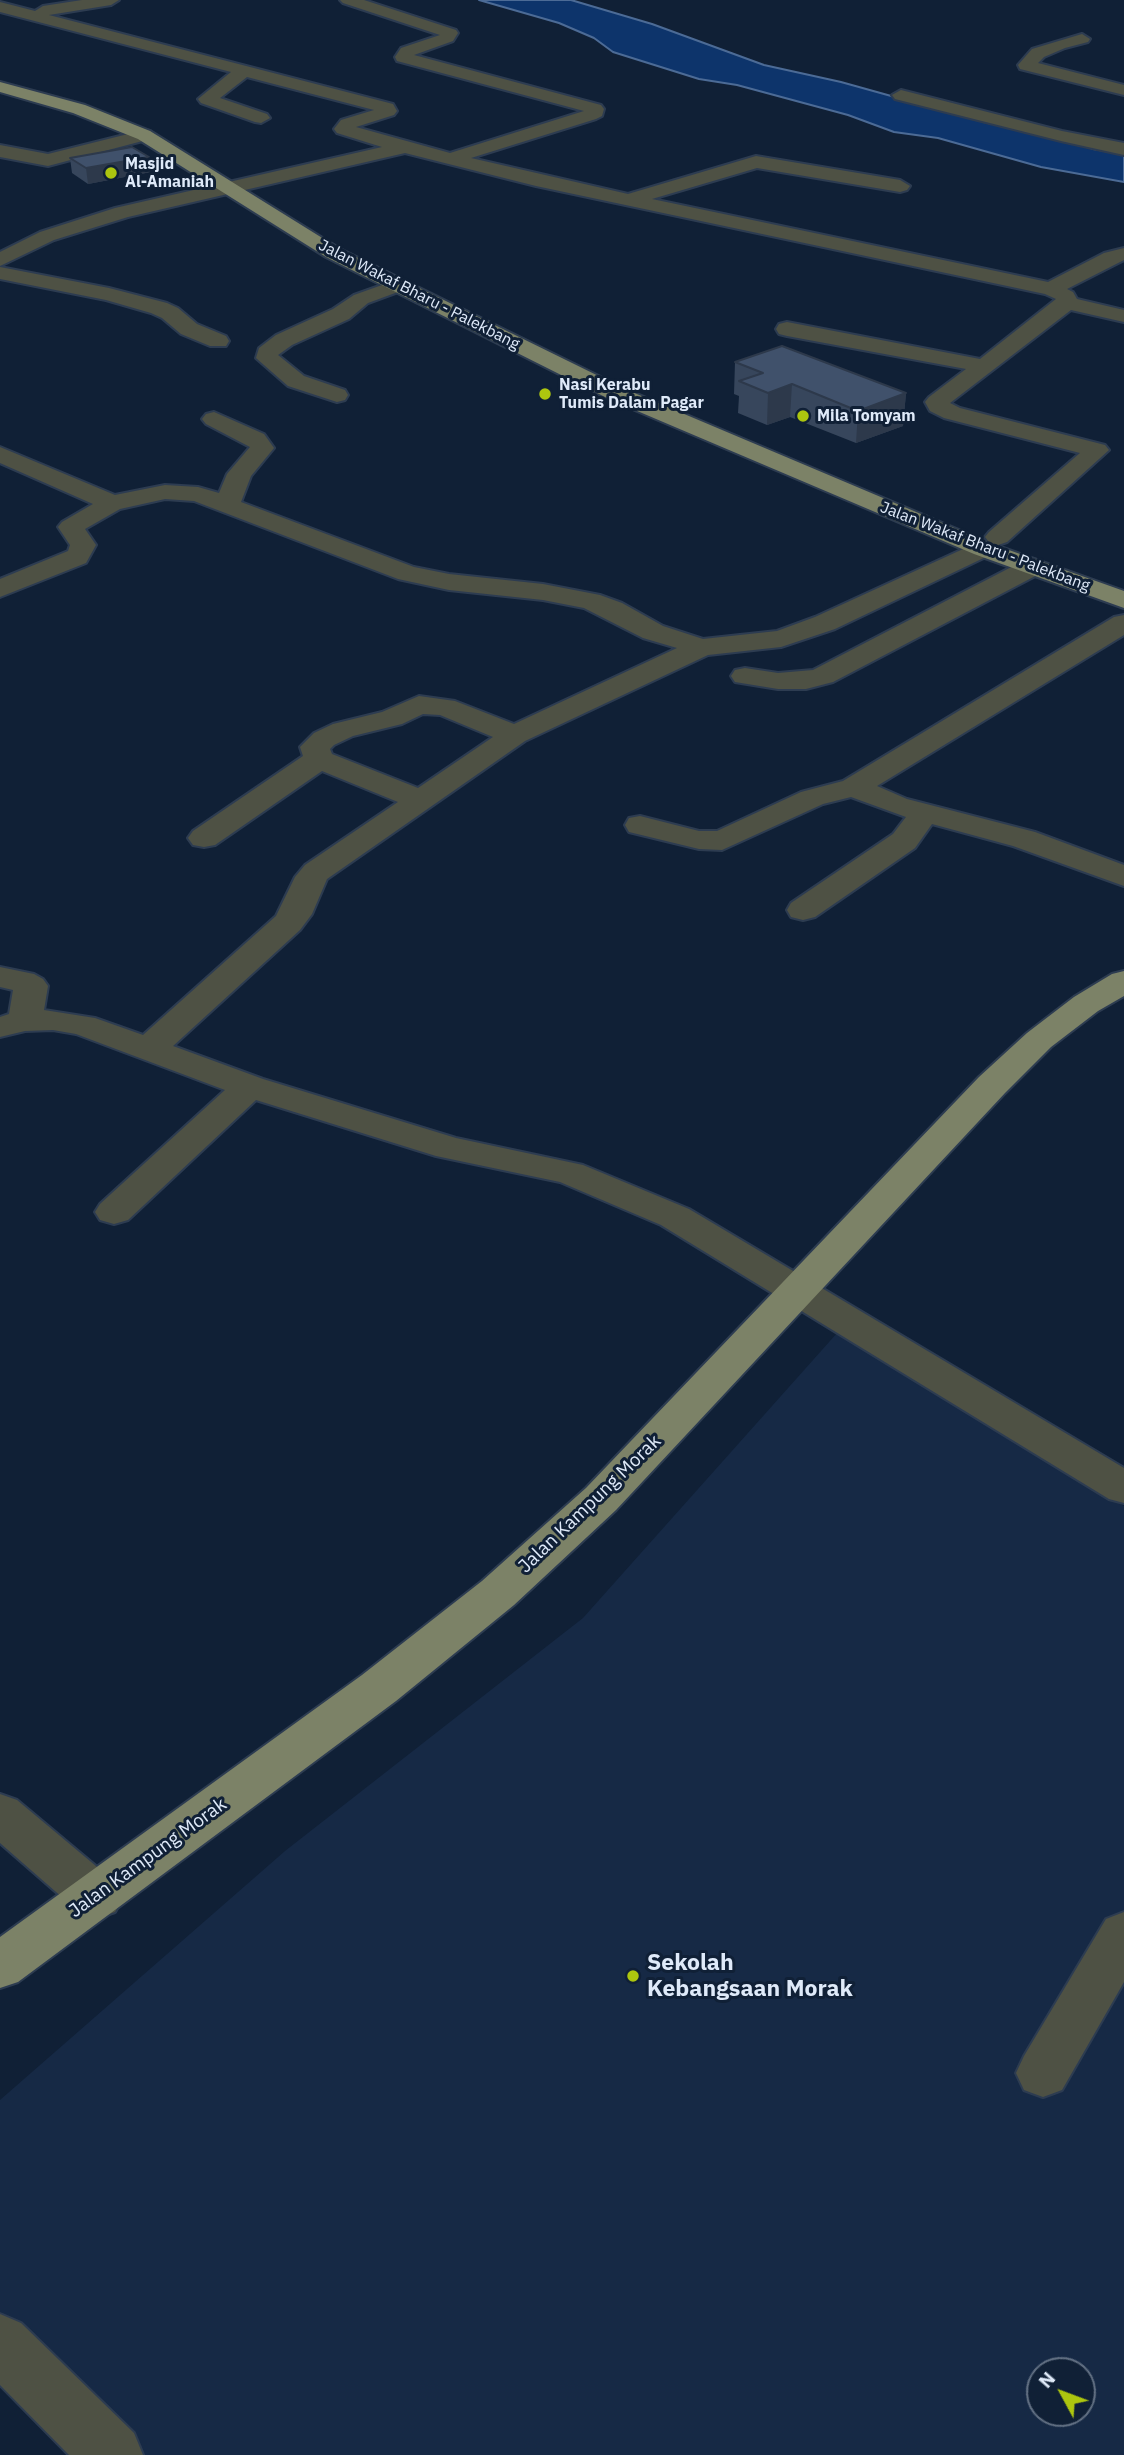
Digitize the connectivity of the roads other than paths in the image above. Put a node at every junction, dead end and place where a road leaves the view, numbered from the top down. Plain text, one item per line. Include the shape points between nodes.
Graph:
1 (10, 0) edge
2 (111, 0) edge
3 (348, 0) edge
4 (0, 4) edge
5 (27, 14) junction
6 (53, 20) junction
7 (13, 29) dead end
8 (1082, 39) dead end
9 (246, 70) junction
10 (1124, 71) edge
11 (1094, 84) junction
12 (0, 87) edge
13 (1124, 90) edge
14 (901, 95) dead end
15 (261, 118) dead end
16 (1099, 123) dead end
17 (144, 135) junction
18 (1061, 136) junction
19 (405, 148) junction
20 (1124, 149) edge
21 (0, 151) edge
22 (452, 158) junction
23 (900, 186) dead end
24 (229, 189) junction
25 (629, 200) junction
26 (1124, 254) edge
27 (0, 260) edge
28 (0, 273) edge
29 (398, 285) junction
30 (1059, 296) junction
31 (1124, 316) edge
32 (787, 329) dead end
33 (218, 341) dead end
34 (984, 366) junction
35 (337, 395) dead end
36 (214, 419) dead end
37 (1097, 450) junction
38 (0, 454) edge
39 (1124, 457) edge
40 (112, 503) junction
41 (227, 506) junction
42 (990, 543) junction
43 (1032, 568) junction
44 (1124, 581) edge
45 (0, 589) edge
46 (1124, 600) edge
47 (1124, 623) edge
48 (702, 647) junction
49 (745, 676) dead end
50 (515, 735) junction
51 (319, 758) junction
52 (854, 787) junction
53 (421, 800) junction
54 (925, 813) junction
55 (640, 825) dead end
56 (204, 838) dead end
57 (1124, 876) edge
58 (803, 911) dead end
59 (0, 977) edge
60 (1124, 981) edge
61 (12, 1024) edge
62 (148, 1050) junction
63 (250, 1087) junction
64 (114, 1212) dead end
65 (797, 1292) junction
66 (1124, 1488) edge
67 (0, 1814) edge
68 (97, 1897) junction
69 (1124, 1934) edge
70 (0, 1966) edge
71 (1042, 2073) dead end
72 (0, 2343) edge
73 (112, 2455) edge

1 - 4 street
2 - 5 street
3 - 22 street via 450,33 404,57 596,112
4 - 5 street
5 - 6 street
6 - 7 street
6 - 9 street
8 - 11 street via 1038,53 1027,65
9 - 15 street via 207,99
9 - 19 street via 387,108 343,129
10 - 11 street
11 - 13 street
12 - 17 main road, Jalan Wakaf Bharu - Palekbang via 79,109
14 - 18 street
16 - 18 street
17 - 21 street via 48,160
17 - 24 main road, Jalan Wakaf Bharu - Palekbang
18 - 20 street
19 - 22 street
19 - 24 street
22 - 25 street
23 - 25 street via 756,162
24 - 27 street via 122,212 47,236
24 - 29 main road, Jalan Wakaf Bharu - Palekbang via 333,253
25 - 30 street
26 - 30 street via 1111,257
28 - 33 street via 159,308 189,330
29 - 35 street via 361,299 267,353 267,358 296,381
29 - 42 main road, Jalan Wakaf Bharu - Palekbang via 617,394 846,492
30 - 31 street
30 - 34 street
32 - 34 street
34 - 37 street via 940,398 938,406
36 - 41 street via 256,439 262,448 239,474
37 - 39 street
37 - 42 street
38 - 40 street
40 - 41 street via 177,491
40 - 45 street via 71,527 83,545 76,557
41 - 48 street via 407,573 591,601 653,632
42 - 43 main road, Jalan Wakaf Bharu - Palekbang
42 - 44 main road, Jalan Wakaf Bharu - Palekbang
42 - 48 street via 825,623 781,639
43 - 46 main road, Jalan Wakaf Bharu - Palekbang
43 - 49 street via 823,676 806,681
47 - 52 street
48 - 50 street
50 - 51 street via 445,707 419,705 324,739 315,747
50 - 53 street
51 - 53 street
51 - 56 street
52 - 54 street
52 - 55 street via 812,798 722,841
53 - 62 street via 316,872 288,923
54 - 57 street via 1024,839
54 - 58 street via 904,841
59 - 61 street via 31,986
60 - 65 main road, Jalan Kampung Morak via 1049,1033 992,1085
61 - 62 street via 53,1020
62 - 63 street
63 - 64 street
63 - 65 street via 449,1148 570,1173 675,1217
65 - 66 street
65 - 68 main road, Jalan Kampung Morak via 601,1499 498,1593 379,1688
67 - 68 street
68 - 70 main road, Jalan Kampung Morak
69 - 71 street
72 - 73 street

